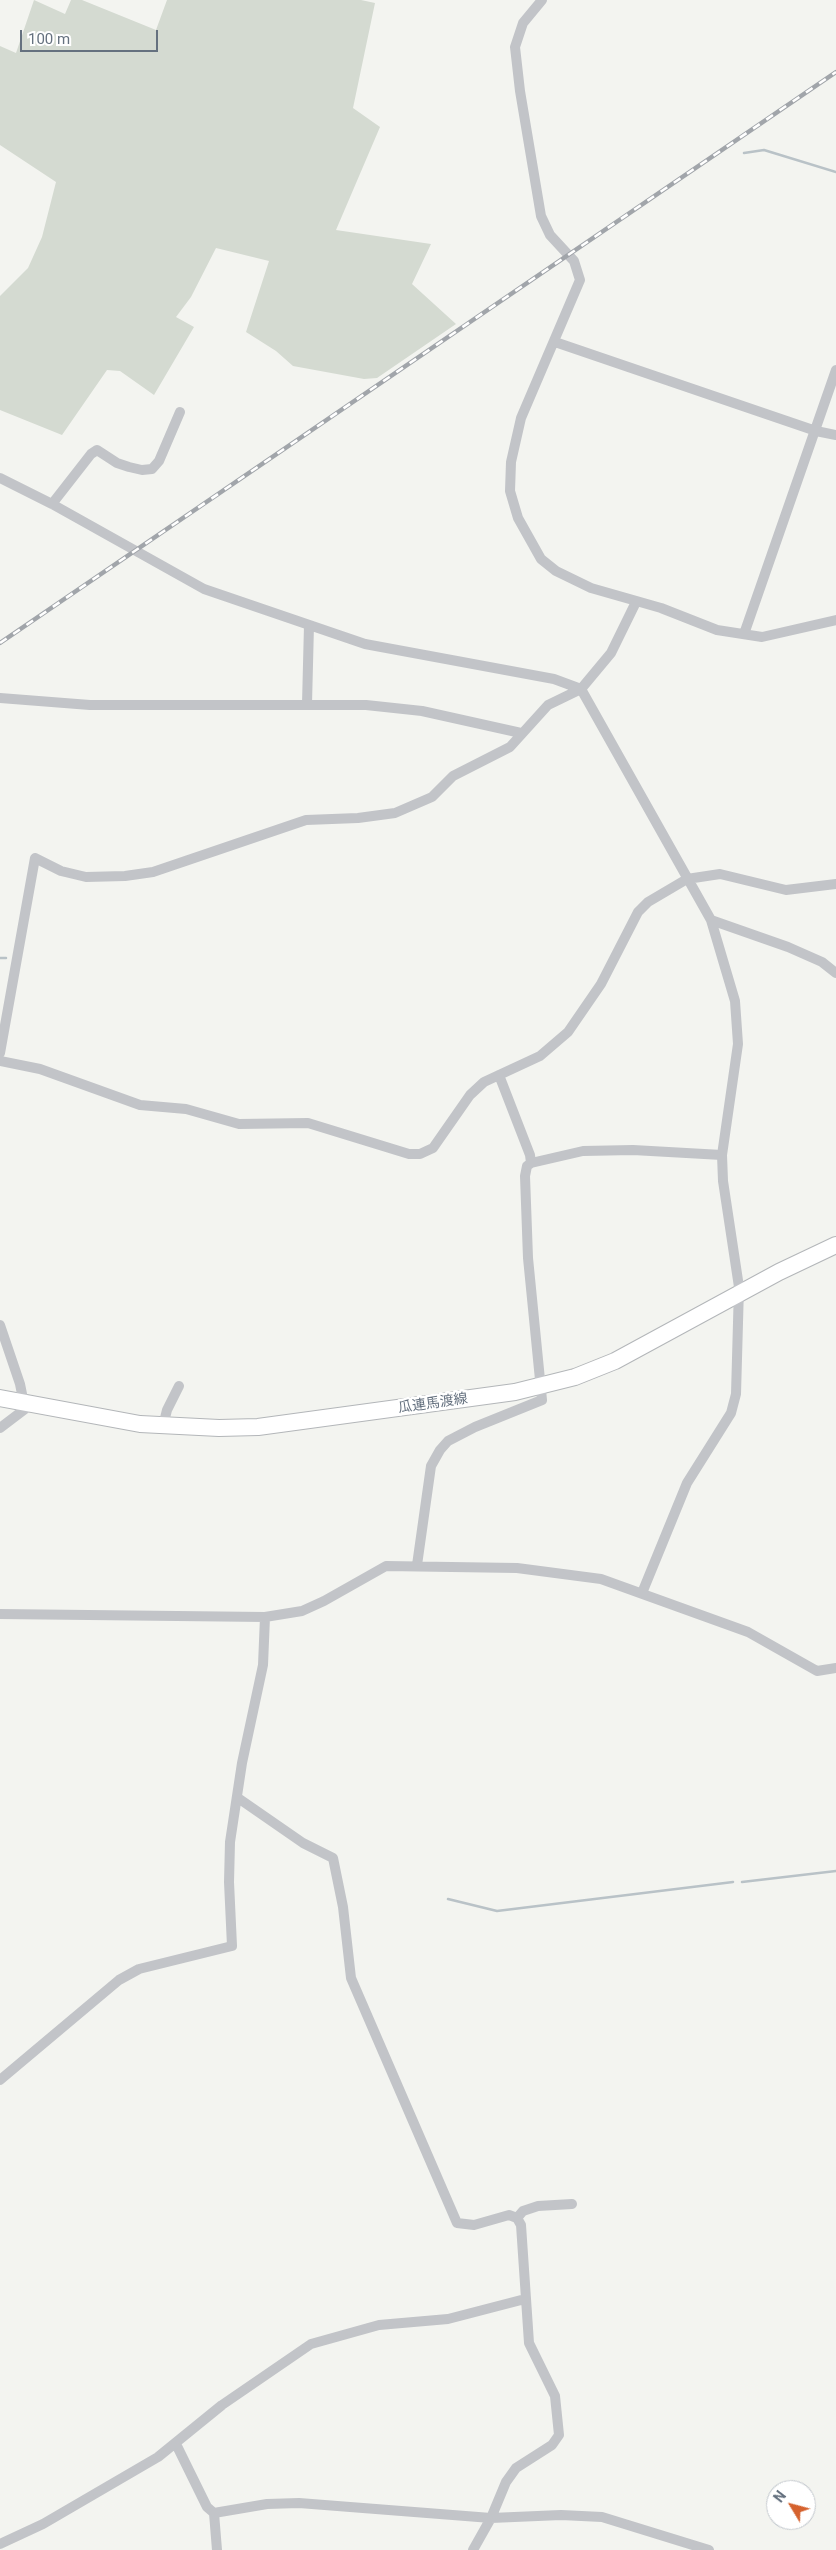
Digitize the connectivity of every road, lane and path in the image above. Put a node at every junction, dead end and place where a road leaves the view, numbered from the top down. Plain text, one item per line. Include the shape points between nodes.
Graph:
1 (542, 0) edge
2 (555, 342) junction
3 (836, 370) edge
4 (180, 412) dead end
5 (816, 431) junction
6 (836, 435) edge
7 (0, 478) edge
8 (52, 504) junction
9 (636, 602) junction
10 (836, 620) edge
11 (309, 625) junction
12 (744, 634) junction
13 (581, 689) junction
14 (0, 698) edge
15 (307, 704) junction
16 (521, 733) junction
17 (687, 879) junction
18 (836, 884) edge
19 (711, 920) junction
20 (836, 973) edge
21 (0, 1053) edge
22 (0, 1061) edge
23 (498, 1075) junction
24 (722, 1155) junction
25 (531, 1163) junction
26 (836, 1246) edge
27 (738, 1295) junction
28 (0, 1325) edge
29 (179, 1386) dead end
30 (540, 1386) junction
31 (0, 1398) edge
32 (23, 1403) junction
33 (163, 1426) junction
34 (0, 1428) edge
35 (417, 1565) junction
36 (642, 1594) junction
37 (0, 1614) edge
38 (265, 1617) junction
39 (836, 1668) edge
40 (238, 1798) junction
41 (0, 2080) edge
42 (572, 2204) dead end
43 (517, 2218) junction
44 (525, 2299) junction
45 (176, 2444) junction
46 (214, 2513) junction
47 (491, 2518) junction
48 (0, 2544) edge
49 (217, 2550) edge
50 (473, 2550) edge
51 (709, 2550) edge

1 - 2 street via 523,23 515,47 541,216 546,228 579,270 580,280
2 - 5 street
2 - 9 street via 521,418 511,462 510,491 518,518 541,559 556,571 591,588
3 - 5 street
4 - 8 street via 159,461 152,469 130,468 97,450
5 - 6 street
5 - 12 street
7 - 8 street
8 - 11 street via 204,590
9 - 12 street via 662,608 717,630
9 - 13 street via 611,652
10 - 12 street via 762,637
11 - 13 street via 364,644 554,678
11 - 15 street
13 - 16 street via 548,705
13 - 17 street
14 - 15 street via 90,705
15 - 16 street via 366,705 422,711
16 - 21 street via 510,747 452,776 432,797 395,813 306,820 153,872 125,876 86,877 61,871 35,858
17 - 18 street via 720,874 786,890
17 - 19 street
17 - 23 street via 648,902 638,912 602,984 568,1032 540,1056
19 - 20 street via 788,947 822,962
19 - 24 street via 735,1001 738,1044
22 - 23 street via 40,1069 140,1105 186,1109 239,1124 308,1123 409,1154 420,1154 433,1148 470,1095
23 - 25 street
24 - 25 street via 583,1151
24 - 27 street via 723,1181 738,1272
25 - 30 street via 525,1176 528,1258
26 - 27 main road, 瓜連馬渡線
27 - 30 main road, 瓜連馬渡線 via 615,1361 575,1377
27 - 36 street via 736,1394 730,1412 687,1483
28 - 32 street
29 - 33 street
30 - 33 main road, 瓜連馬渡線 via 477,1398 258,1428
30 - 35 street via 542,1400 475,1427 440,1450 430,1466
31 - 32 main road, 瓜連馬渡線
32 - 33 main road, 瓜連馬渡線
32 - 34 street via 25,1409
35 - 36 street via 553,1570 601,1579
35 - 38 street via 386,1566 302,1611
36 - 39 street via 748,1632 817,1671
37 - 38 street
38 - 40 street via 263,1665 242,1763
40 - 41 street via 230,1842 232,1946 139,1969 119,1980
40 - 43 street via 303,1843 333,1858 343,1907 351,1978 457,2223 474,2225 509,2215
42 - 43 street via 538,2206 523,2211
43 - 44 street via 521,2225
44 - 45 street via 448,2318 379,2325 311,2344 222,2405
44 - 47 street via 529,2343 555,2396 560,2434 552,2445 516,2468 506,2482
45 - 46 street via 207,2508
45 - 48 street via 43,2524
46 - 47 street via 267,2504 299,2504
46 - 49 street
47 - 50 street
47 - 51 street via 602,2517

